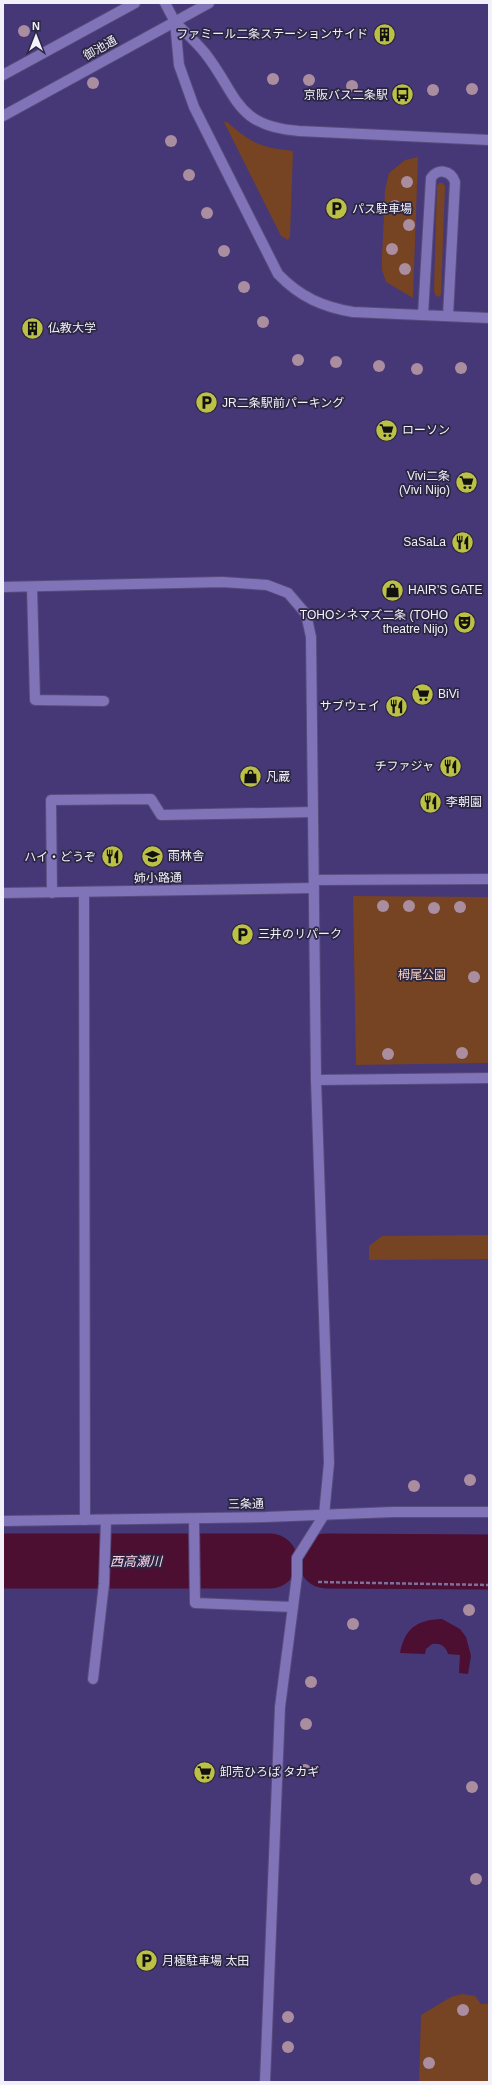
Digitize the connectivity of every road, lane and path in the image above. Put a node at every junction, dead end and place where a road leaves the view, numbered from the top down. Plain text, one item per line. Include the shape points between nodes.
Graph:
1 (135, 3) edge
2 (165, 3) edge
3 (209, 3) edge
4 (175, 22) junction
5 (3, 75) edge
6 (3, 116) edge
7 (489, 140) edge
8 (423, 315) junction
9 (448, 316) junction
10 (489, 318) edge
11 (3, 587) edge
12 (32, 587) junction
13 (104, 701) dead end
14 (313, 812) junction
15 (489, 879) edge
16 (314, 884) junction
17 (84, 892) junction
18 (3, 893) edge
19 (52, 893) junction
20 (489, 1078) edge
21 (316, 1080) junction
22 (489, 1512) edge
23 (324, 1515) junction
24 (194, 1519) junction
25 (86, 1520) junction
26 (106, 1520) junction
27 (3, 1522) edge
28 (317, 1574) dead end
29 (489, 1585) edge
30 (293, 1607) junction
31 (93, 1679) dead end
32 (265, 2082) edge

1 - 5 street, 御池通
2 - 4 street
3 - 4 street, 御池通
4 - 6 street, 御池通
4 - 7 street via 205,54 236,102 248,115 272,127 299,131
4 - 8 street via 179,65 194,107 278,274 303,296 334,309
8 - 9 street
8 - 9 street via 430,178 438,172 447,172 455,182
9 - 10 street
11 - 12 street
12 - 13 street via 35,700
12 - 14 street via 222,582 267,585 288,593 306,614 311,637
14 - 16 street
14 - 19 street via 160,815 151,799 51,800
15 - 16 street, 姉小路通
16 - 17 street, 姉小路通
16 - 21 street
17 - 19 street, 姉小路通
17 - 25 street
18 - 19 street, 姉小路通
20 - 21 street
21 - 23 street via 329,1463
22 - 23 street, 三条通
23 - 24 street, 三条通
23 - 30 street via 297,1558
24 - 26 street, 三条通
24 - 30 street via 195,1603
25 - 26 street, 三条通
25 - 27 street, 三条通
26 - 31 street via 104,1584
28 - 29 path via 317,1582
30 - 32 street via 280,1707

